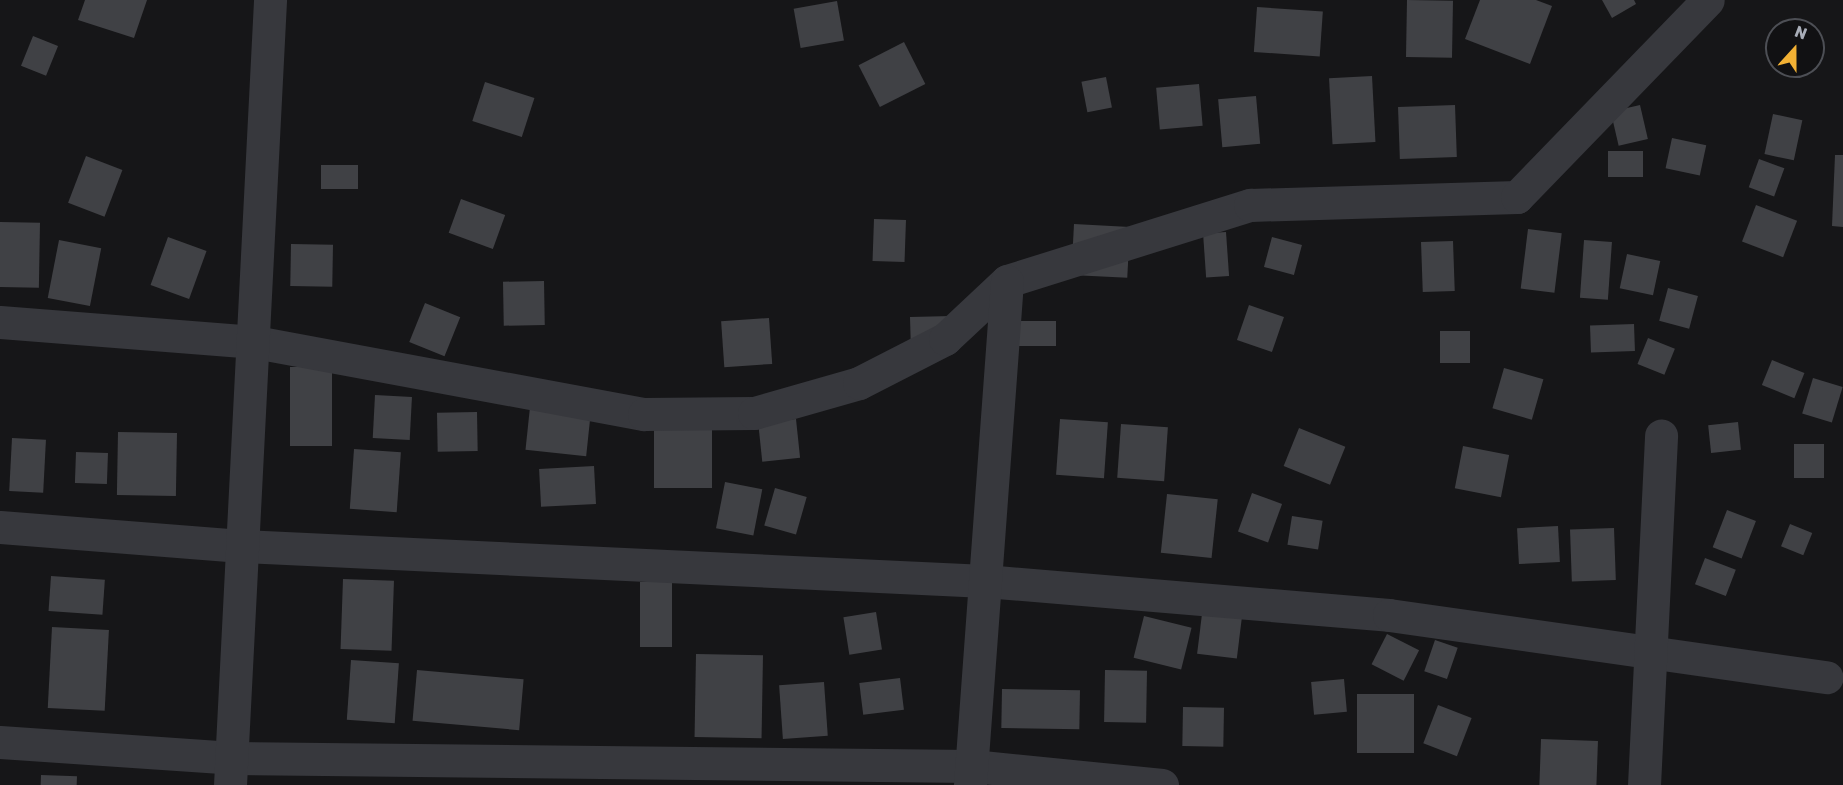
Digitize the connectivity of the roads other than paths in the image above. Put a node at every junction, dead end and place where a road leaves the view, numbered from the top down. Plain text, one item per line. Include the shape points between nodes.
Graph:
1 (270, 0) edge
2 (1708, 0) edge
3 (1006, 281) junction
4 (0, 322) edge
5 (255, 342) junction
6 (1661, 435) dead end
7 (0, 527) edge
8 (244, 546) junction
9 (985, 581) junction
10 (1651, 652) junction
11 (1827, 677) dead end
12 (0, 742) edge
13 (231, 772) edge
14 (971, 775) edge
15 (1162, 785) edge
16 (1644, 785) edge

1 - 5 street
2 - 3 street via 1517,197 1250,205
3 - 5 street via 945,339 860,383 754,413 644,414
3 - 9 street
4 - 5 street
5 - 8 street
6 - 10 street
7 - 8 street
8 - 9 street
8 - 13 street
9 - 10 street via 1389,615
9 - 14 street
10 - 11 street
10 - 16 street
12 - 13 street
13 - 14 street
14 - 15 street

